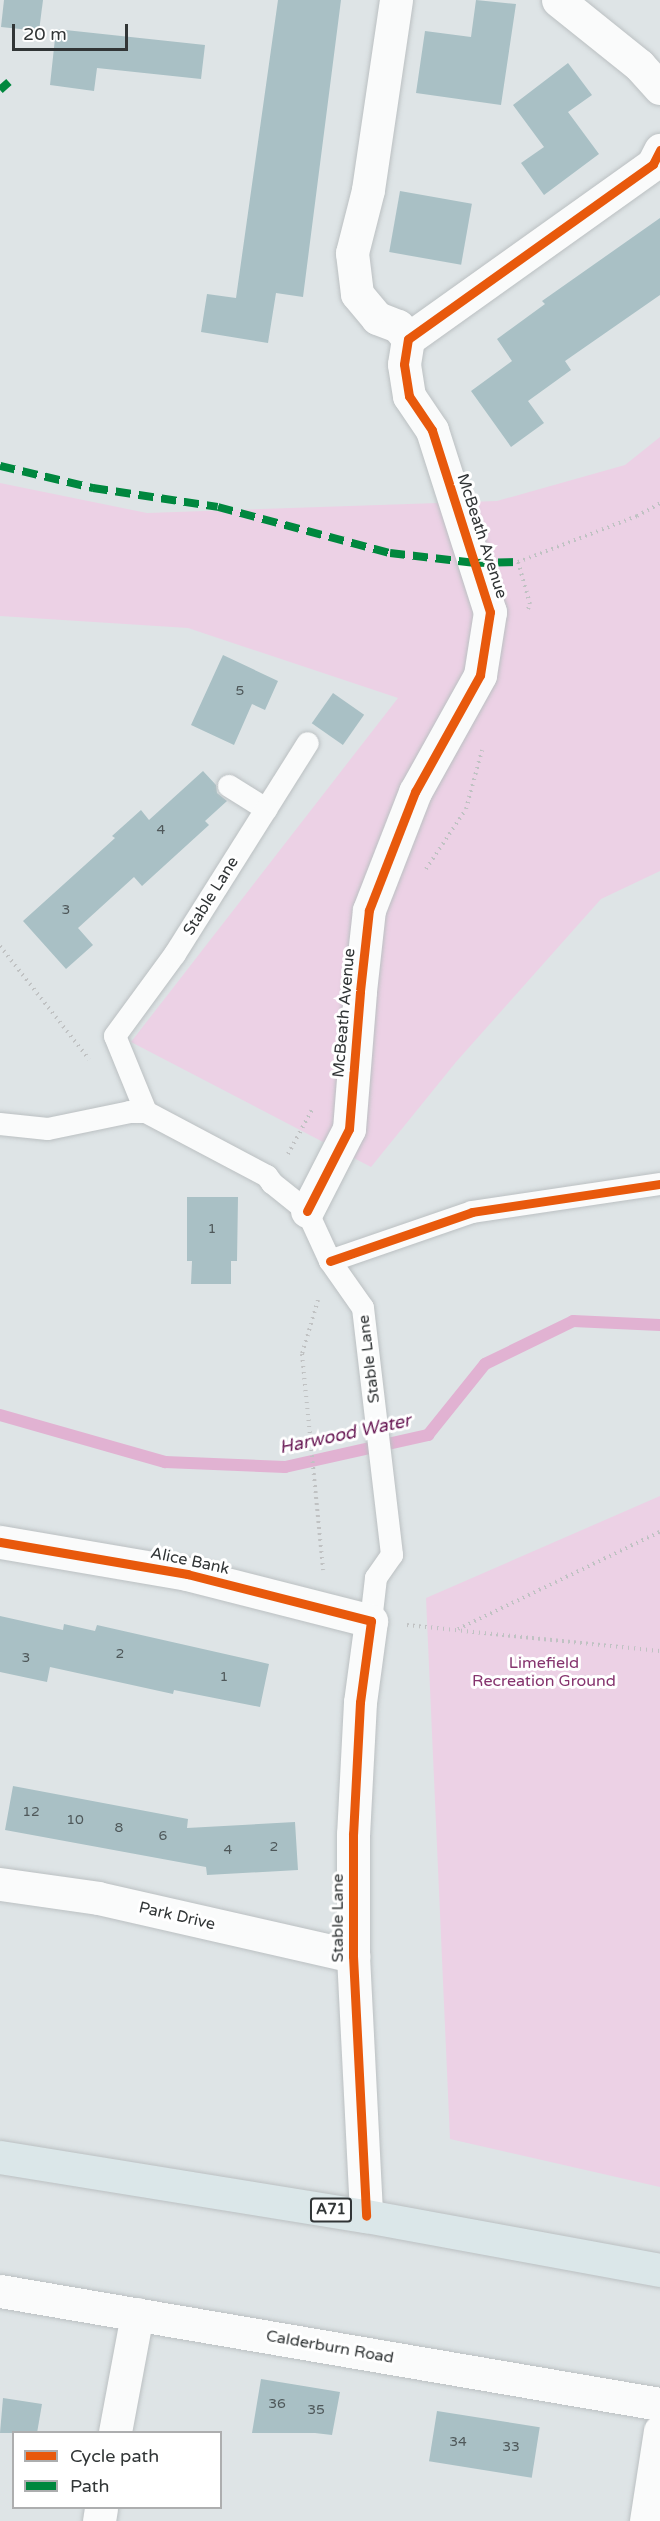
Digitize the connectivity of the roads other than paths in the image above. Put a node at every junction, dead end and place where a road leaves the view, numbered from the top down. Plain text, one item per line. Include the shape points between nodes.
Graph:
1 (396, 0) edge
2 (558, 0) edge
3 (660, 88) edge
4 (660, 150) edge
5 (408, 339) junction
6 (308, 743) dead end
7 (229, 786) dead end
8 (266, 809) junction
9 (146, 1112) junction
10 (0, 1124) edge
11 (660, 1184) edge
12 (307, 1211) junction
13 (330, 1261) junction
14 (0, 1542) edge
15 (371, 1621) junction
16 (0, 1884) edge
17 (353, 1956) junction
18 (0, 2157) edge
19 (366, 2216) junction
20 (660, 2270) edge
21 (0, 2291) edge
22 (137, 2314) junction
23 (660, 2404) edge
24 (115, 2431) edge
25 (660, 2431) edge
26 (646, 2521) edge

1 - 5 street via 368,190 352,253 357,294 377,318 398,326
2 - 3 street via 639,65
4 - 5 street via 653,164
5 - 12 street, McBeath Avenue via 404,364 409,396 432,430 490,612 480,675 415,792 369,910 349,1129
6 - 8 lane, Stable Lane
7 - 8 lane
8 - 9 lane, Stable Lane via 175,954 115,1035
9 - 10 lane via 48,1129
9 - 12 lane, Stable Lane via 267,1176
11 - 13 lane via 472,1212
12 - 13 lane, Stable Lane
13 - 15 lane, Stable Lane via 363,1308 392,1555 376,1578
14 - 15 street, Alice Bank via 187,1574
15 - 17 street, Stable Lane via 360,1702 353,1834
16 - 17 street, Park Drive via 98,1898
17 - 19 street, Stable Lane
18 - 19 main road, A71
19 - 20 main road, A71
21 - 22 street, Calderburn Road
22 - 23 street, Calderburn Road
22 - 24 street
25 - 26 street

